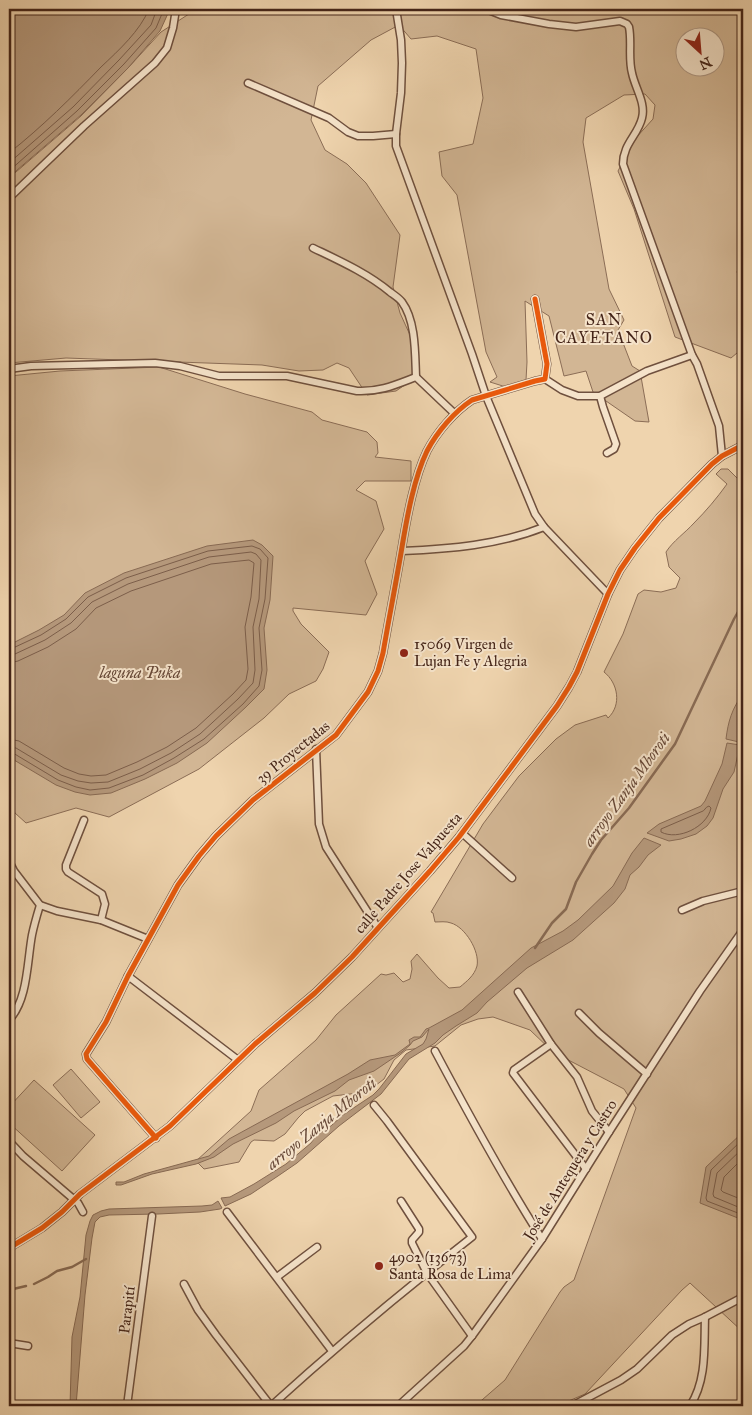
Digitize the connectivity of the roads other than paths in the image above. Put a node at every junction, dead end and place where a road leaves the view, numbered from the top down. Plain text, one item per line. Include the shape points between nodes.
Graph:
1 (176, 9) edge
2 (396, 9) edge
3 (486, 9) edge
4 (248, 83) dead end
5 (396, 134) junction
6 (9, 198) edge
7 (313, 248) dead end
8 (535, 299) dead end
9 (692, 355) junction
10 (9, 369) edge
11 (416, 377) junction
12 (545, 379) junction
13 (486, 396) junction
14 (600, 396) junction
15 (455, 414) junction
16 (743, 445) edge
17 (607, 453) dead end
18 (722, 456) junction
19 (544, 527) junction
20 (402, 551) junction
21 (608, 594) junction
22 (316, 749) junction
23 (84, 820) dead end
24 (462, 833) junction
25 (9, 861) edge
26 (512, 878) dead end
27 (743, 891) edge
28 (40, 905) junction
29 (682, 910) dead end
30 (101, 920) junction
31 (378, 928) junction
32 (743, 930) edge
33 (148, 939) junction
34 (128, 976) junction
35 (518, 992) dead end
36 (579, 1014) dead end
37 (9, 1020) edge
38 (551, 1044) junction
39 (435, 1051) dead end
40 (238, 1060) junction
41 (647, 1074) junction
42 (374, 1105) dead end
43 (609, 1132) junction
44 (156, 1138) junction
45 (9, 1141) edge
46 (586, 1169) junction
47 (74, 1200) junction
48 (401, 1201) dead end
49 (83, 1212) dead end
50 (227, 1212) dead end
51 (152, 1216) dead end
52 (542, 1239) junction
53 (317, 1246) dead end
54 (9, 1248) edge
55 (427, 1273) junction
56 (277, 1277) junction
57 (184, 1284) dead end
58 (743, 1296) edge
59 (705, 1317) junction
60 (472, 1336) junction
61 (9, 1343) edge
62 (28, 1346) dead end
63 (332, 1351) junction
64 (127, 1406) edge
65 (271, 1406) edge
66 (398, 1406) edge
67 (572, 1406) edge
68 (690, 1406) edge

1 - 6 street via 168,48 155,63
2 - 5 street via 402,63
3 - 9 street via 500,15 576,27 627,24 630,30 630,63 643,106 642,119 626,150 623,164
4 - 5 street via 329,118 358,136
5 - 13 street via 396,146
7 - 11 street via 361,271 402,301 411,323
8 - 12 street via 547,364
9 - 14 street via 647,371
9 - 18 street via 719,426
10 - 11 street via 155,363 218,376 287,376 366,392 379,391
11 - 15 street
12 - 13 street, 39 Proyectadas
12 - 14 street via 578,396
13 - 15 street, 39 Proyectadas via 472,400
13 - 19 street via 535,514
14 - 17 street via 616,444
15 - 20 street, 39 Proyectadas via 428,450 422,464
16 - 18 street, calle Padre Jose Valpuesta
18 - 21 street, calle Padre Jose Valpuesta via 659,518 635,548
19 - 20 street via 484,544
19 - 21 street
20 - 22 street, 39 Proyectadas via 378,671 349,719 336,735
21 - 24 street, calle Padre Jose Valpuesta via 569,687
22 - 31 street via 319,824 326,847
22 - 33 street, 39 Proyectadas via 253,800 216,836 178,885
23 - 30 street via 66,869 102,894 105,904
24 - 26 street
24 - 31 street, calle Padre Jose Valpuesta
25 - 28 street
27 - 29 street
28 - 30 street via 57,912
28 - 37 street via 20,1002
30 - 33 street
31 - 40 street, calle Padre Jose Valpuesta via 315,993
32 - 41 street, José de Antequera y Castro
33 - 34 street, 39 Proyectadas
34 - 40 street
34 - 44 street, 39 Proyectadas via 86,1056
35 - 38 street
36 - 41 street
38 - 43 street via 577,1077 592,1111
38 - 46 street via 513,1073
39 - 52 street
40 - 44 street, calle Padre Jose Valpuesta
41 - 43 street, José de Antequera y Castro
42 - 55 street via 472,1237
43 - 46 street, José de Antequera y Castro
44 - 47 street, calle Padre Jose Valpuesta
45 - 47 street
46 - 52 street, José de Antequera y Castro
47 - 49 street
47 - 54 street, calle Padre Jose Valpuesta via 42,1228
48 - 55 street via 419,1229 412,1243
50 - 56 street
51 - 64 street, Parapití
52 - 60 street, José de Antequera y Castro
53 - 56 street
55 - 60 street
55 - 63 street
56 - 63 street
57 - 65 street via 198,1310
58 - 59 street
59 - 67 street via 672,1335 621,1380
59 - 68 street via 704,1368
60 - 66 street, José de Antequera y Castro
61 - 62 street
63 - 65 street

